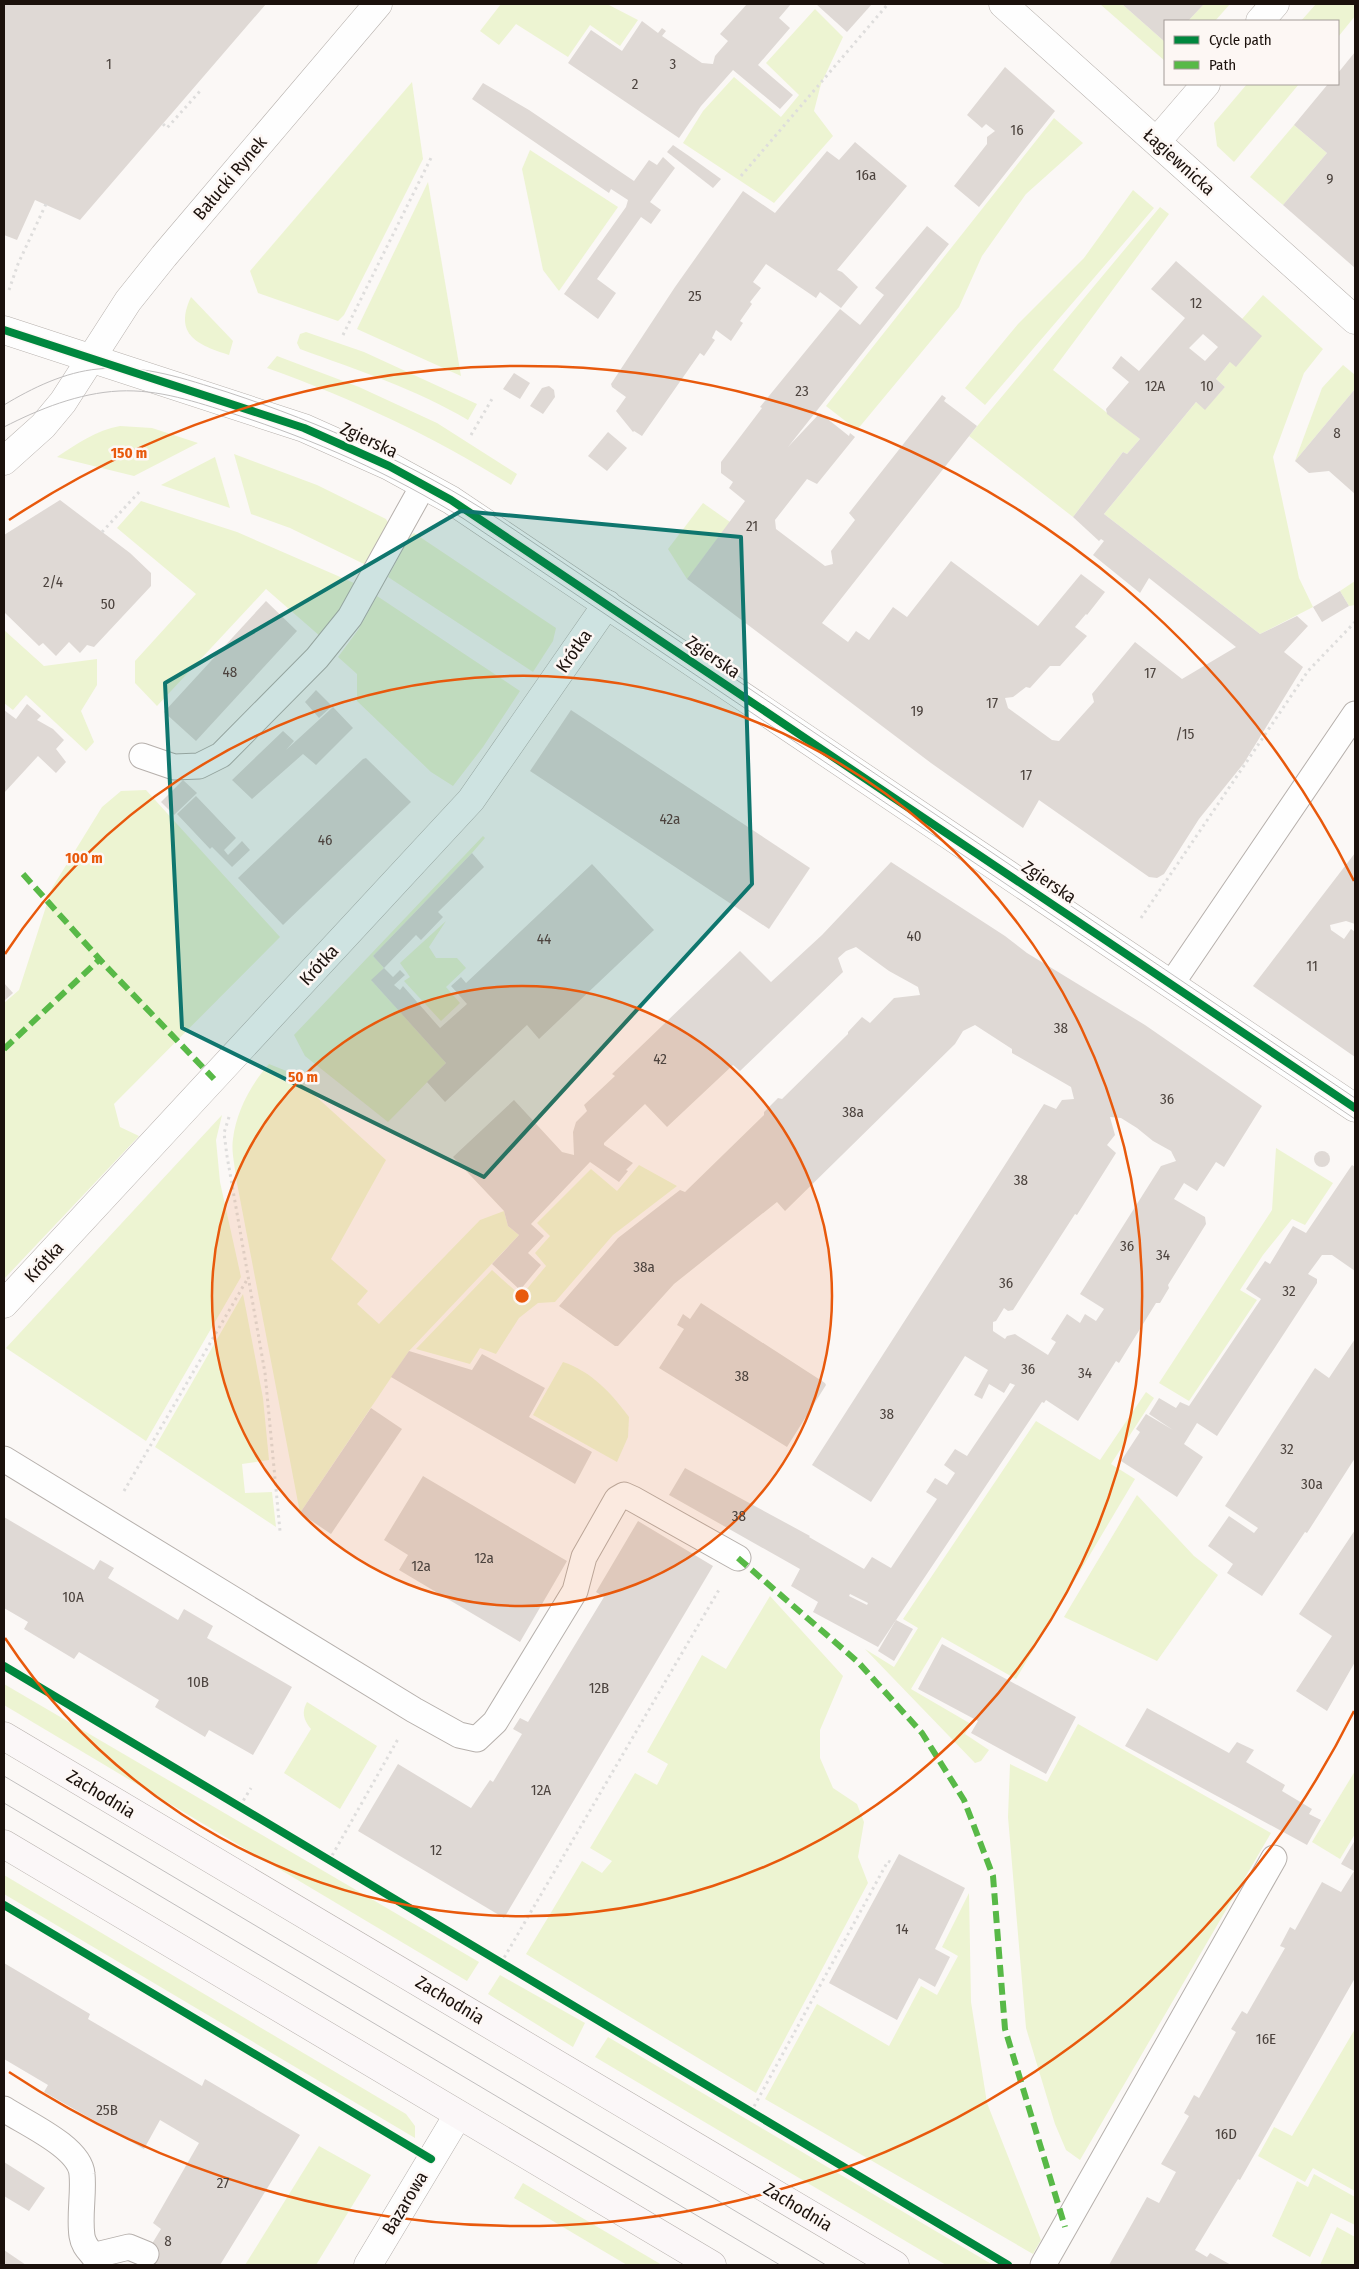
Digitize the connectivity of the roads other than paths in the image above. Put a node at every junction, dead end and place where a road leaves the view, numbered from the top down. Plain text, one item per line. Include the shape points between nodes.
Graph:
1 (378, 4) edge
2 (1002, 4) edge
3 (1275, 4) edge
4 (1261, 20) edge
5 (1205, 85) edge
6 (1156, 141) junction
7 (1355, 320) edge
8 (4, 330) edge
9 (89, 358) junction
10 (4, 462) edge
11 (424, 484) junction
12 (607, 604) junction
13 (1355, 714) edge
14 (142, 756) dead end
15 (1172, 983) junction
16 (1355, 1108) edge
17 (4, 1304) edge
18 (4, 1459) edge
19 (738, 1558) road end
20 (4, 1736) edge
21 (4, 1844) edge
22 (1274, 1858) dead end
23 (4, 2109) edge
24 (458, 2115) junction
25 (146, 2254) dead end
26 (97, 2260) edge
27 (368, 2265) edge
28 (712, 2265) edge
29 (896, 2265) edge
30 (1043, 2265) edge

1 - 9 street, Bałucki Rynek via 164,256
2 - 6 street, Łagiewnicka
3 - 4 street
5 - 6 street
6 - 7 street, Łagiewnicka
8 - 9 street, Zgierska
9 - 10 street, Bałucki Rynek via 48,420
9 - 11 street, Zgierska via 304,428
11 - 12 street, Zgierska
11 - 14 lane via 350,616 317,658 221,755 199,766 174,767
12 - 15 street, Zgierska
12 - 17 street, Krótka via 471,800
13 - 15 lane
15 - 16 street, Zgierska
18 - 19 lane via 414,1710 460,1735 477,1738 495,1722 575,1591 584,1556 617,1499 624,1495
20 - 29 main road, Zachodnia
21 - 24 main road
22 - 30 lane
23 - 26 lane via 66,2148 78,2160 82,2172 84,2246
24 - 27 street, Bazarowa
24 - 28 main road
25 - 26 lane via 129,2247

